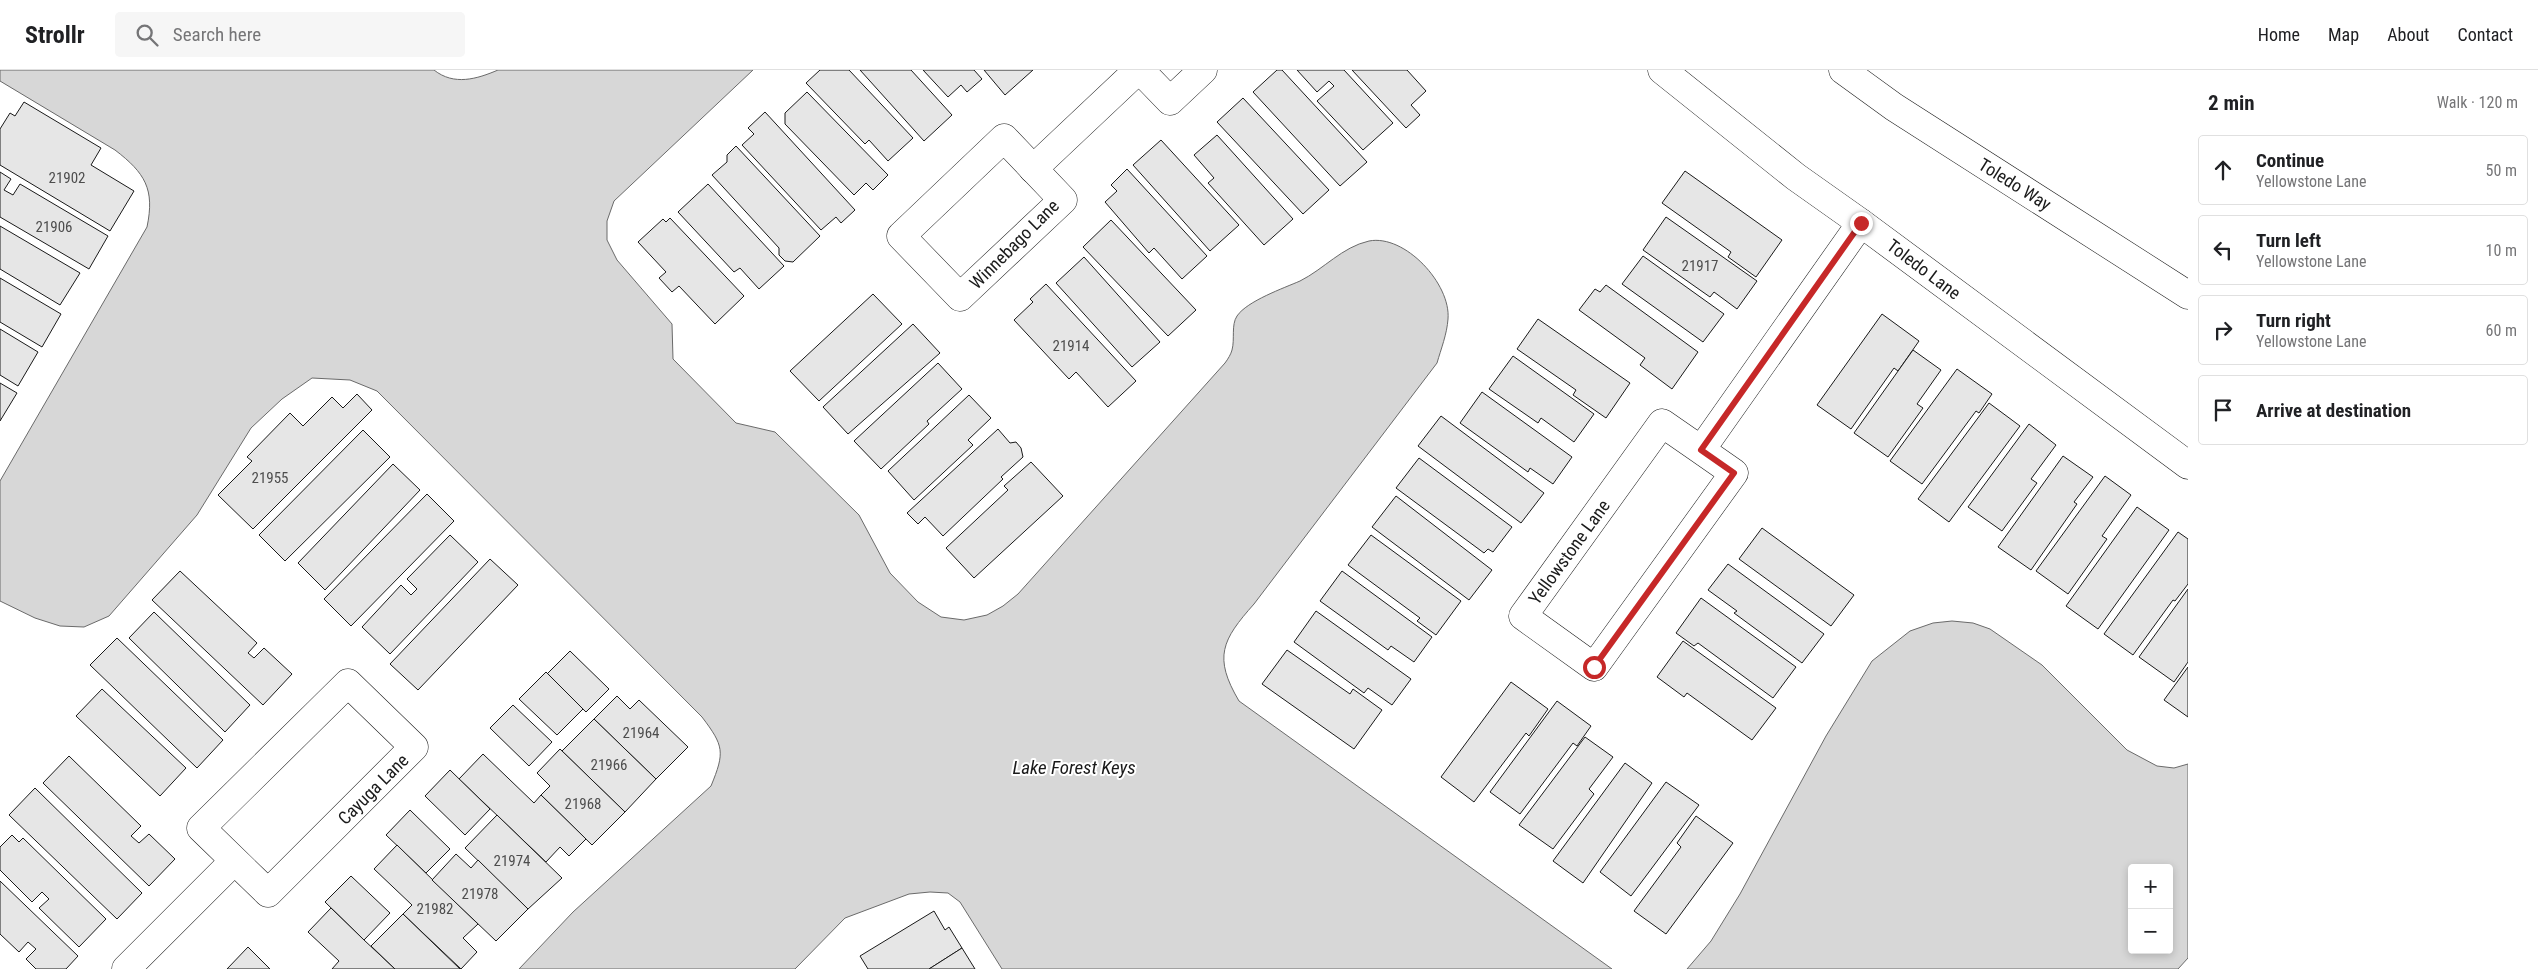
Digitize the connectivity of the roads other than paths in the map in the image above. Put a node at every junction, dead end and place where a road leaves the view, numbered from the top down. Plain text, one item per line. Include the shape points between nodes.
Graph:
1 (1139, 70) edge
2 (1203, 70) edge
3 (1662, 70) edge
4 (1843, 70) edge
5 (1033, 169) junction
6 (1861, 223) junction
7 (2188, 295) edge
8 (1701, 450) junction
9 (2188, 465) edge
10 (234, 861) junction
11 (126, 969) edge

1 - 2 street via 1170,101
1 - 5 street
3 - 6 street, Toledo Lane via 1781,166
4 - 7 street, Toledo Way via 1894,107
5 - 5 street, Winnebago Lane via 1004,138 901,236 960,297 1063,200
6 - 8 street
6 - 9 street, Toledo Lane
8 - 8 street, Yellowstone Lane via 1662,423 1523,616 1594,667 1734,473
10 - 10 street, Cayuga Lane via 201,828 348,683 414,747 268,893
10 - 11 street

